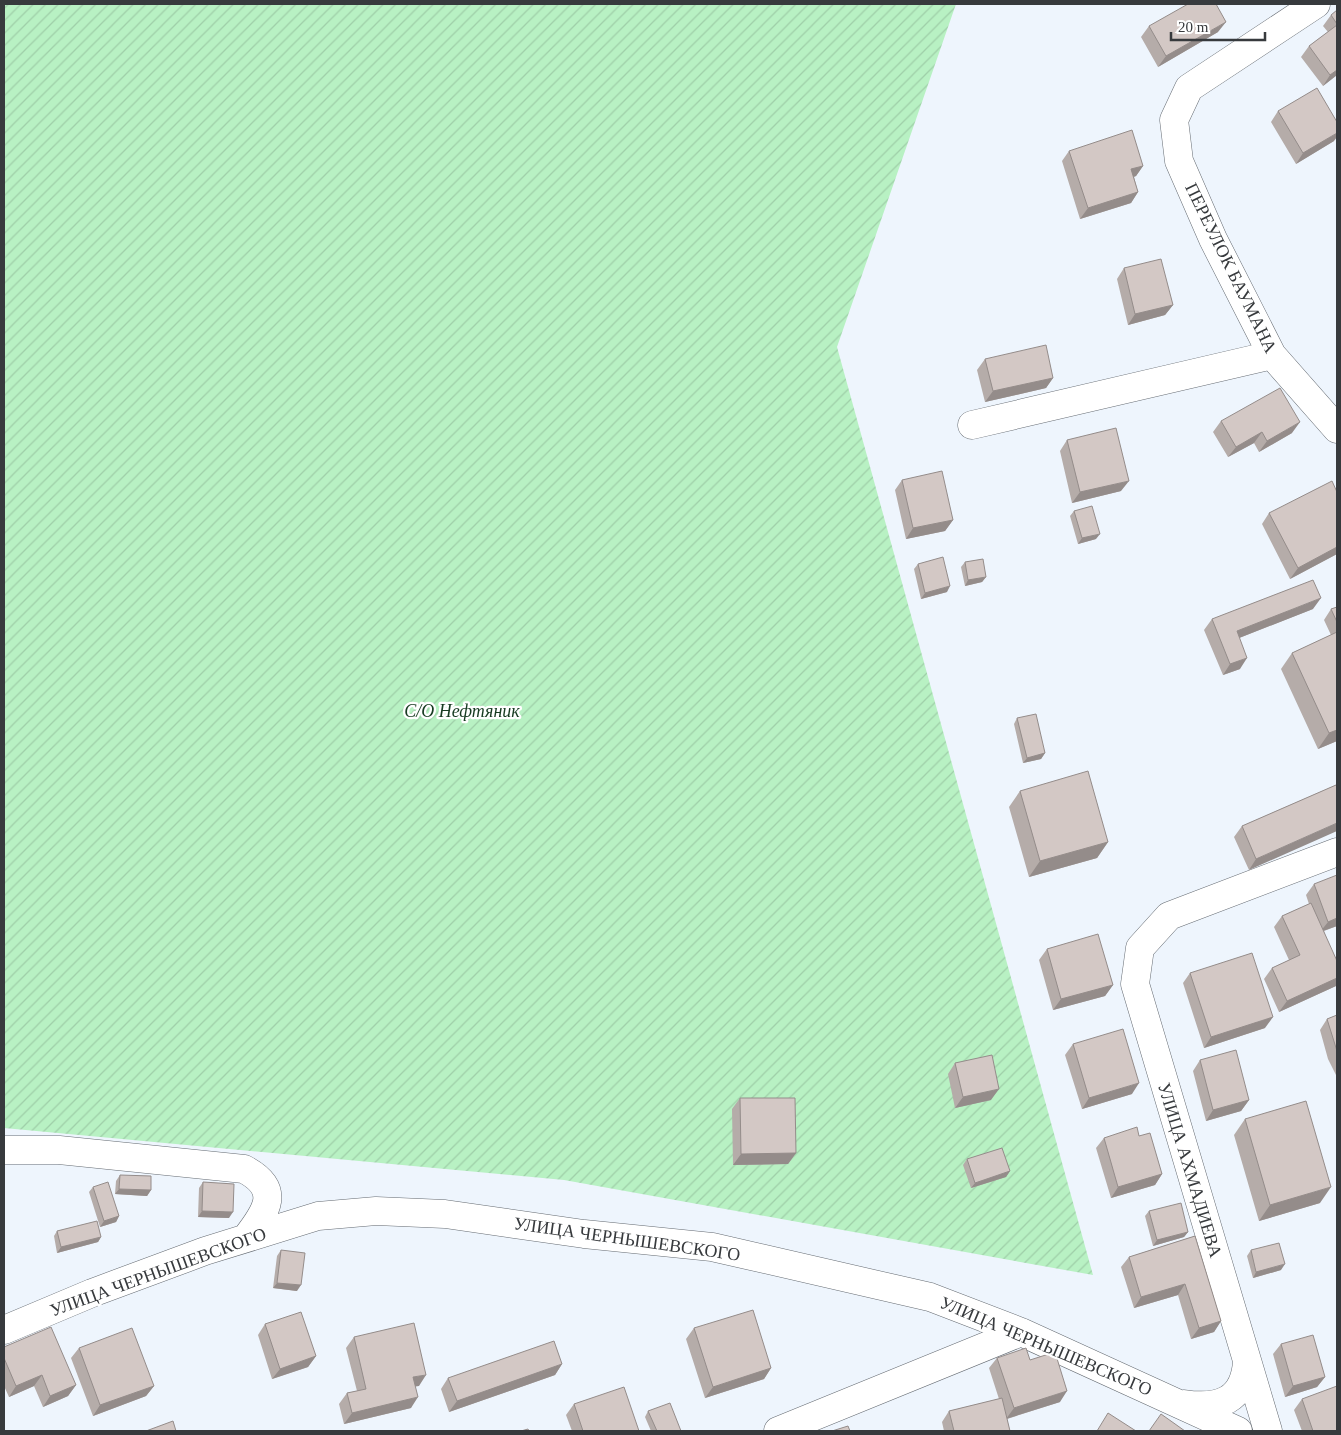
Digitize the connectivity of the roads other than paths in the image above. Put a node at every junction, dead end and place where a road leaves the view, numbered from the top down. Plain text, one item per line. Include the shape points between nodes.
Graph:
1 (1316, 4) edge
2 (1272, 355) junction
3 (972, 425) dead end
4 (1337, 429) edge
5 (1337, 852) edge
6 (4, 1150) edge
7 (246, 1238) junction
8 (4, 1330) edge
9 (1021, 1332) junction
10 (1247, 1362) junction
11 (1180, 1404) junction
12 (778, 1431) edge
13 (1238, 1431) edge
14 (1268, 1431) edge

1 - 2 street, ПЕРЕУЛОК БАУМАНА via 1188,88 1174,120 1179,161 1213,239
2 - 3 street
2 - 4 street, ПЕРЕУЛОК БАУМАНА
5 - 10 street, УЛИЦА АХМАДИЕВА via 1169,916 1140,948 1135,984
6 - 7 street via 59,1150 244,1169 259,1177 267,1190 268,1203 260,1221
7 - 8 street, УЛИЦА ЧЕРНЫШЕВСКОГО via 205,1250
7 - 9 street, УЛИЦА ЧЕРНЫШЕВСКОГО via 318,1216 376,1212 444,1214 584,1234 712,1247 930,1297
9 - 11 street, УЛИЦА ЧЕРНЫШЕВСКОГО
9 - 12 street
10 - 11 street via 1242,1386 1231,1398 1216,1404
10 - 14 street, УЛИЦА АХМАДИЕВА
11 - 13 street, УЛИЦА ЧЕРНЫШЕВСКОГО

